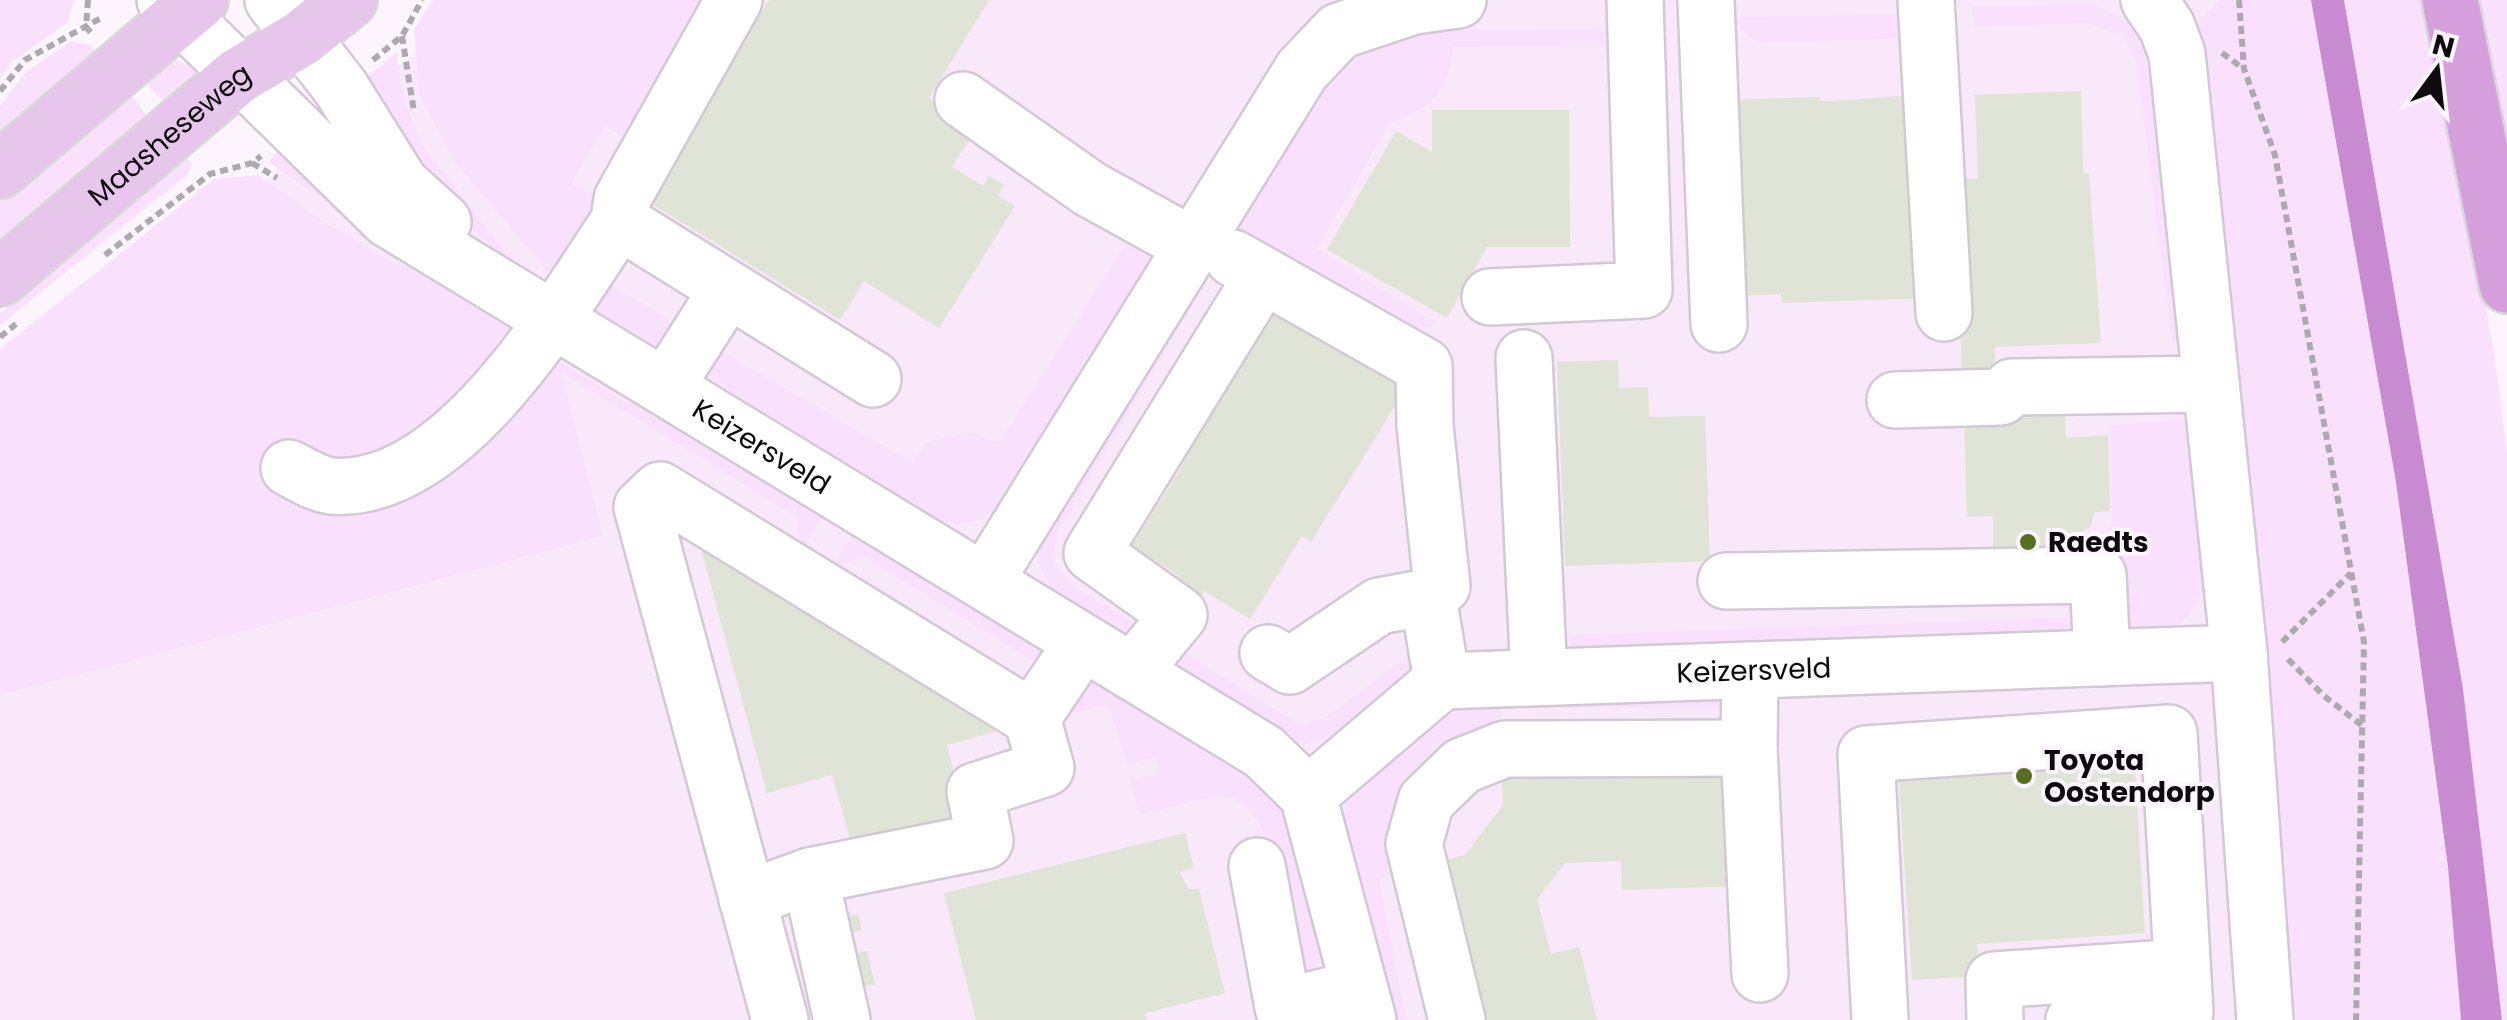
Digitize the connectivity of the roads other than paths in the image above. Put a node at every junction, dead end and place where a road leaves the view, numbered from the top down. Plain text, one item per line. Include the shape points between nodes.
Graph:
1 (349, 0) edge
2 (734, 0) edge
3 (1458, 0) edge
4 (1635, 0) edge
5 (1706, 0) edge
6 (1926, 0) edge
7 (2148, 0) edge
8 (2450, 0) edge
9 (165, 7) edge
10 (288, 19) edge
11 (238, 76) junction
12 (963, 100) dead end
13 (0, 170) edge
14 (619, 220) junction
15 (1198, 242) junction
16 (1262, 277) junction
17 (0, 278) edge
18 (2507, 285) edge
19 (728, 289) junction
20 (1490, 297) dead end
21 (548, 314) junction
22 (1944, 314) dead end
23 (1719, 324) dead end
24 (1524, 358) dead end
25 (873, 380) dead end
26 (2211, 384) junction
27 (666, 386) junction
28 (1895, 400) dead end
29 (289, 468) dead end
30 (985, 581) junction
31 (1726, 581) dead end
32 (1428, 596) junction
33 (1084, 642) junction
34 (1268, 653) dead end
35 (2239, 653) junction
36 (2102, 658) junction
37 (1943, 664) junction
38 (1750, 670) junction
39 (1132, 672) junction
40 (1538, 677) junction
41 (1442, 681) junction
42 (1032, 718) junction
43 (1749, 748) junction
44 (1947, 748) junction
45 (1308, 794) junction
46 (2252, 835) junction
47 (2175, 837) junction
48 (1258, 866) dead end
49 (810, 876) junction
50 (747, 899) junction
51 (2182, 968) junction
52 (1760, 974) dead end
53 (1363, 1004) edge
54 (780, 1020) edge
55 (842, 1020) edge
56 (1457, 1020) edge
57 (1880, 1020) edge
58 (1995, 1020) edge
59 (2074, 1020) edge
60 (2265, 1020) edge

1 - 10 main road, Maasheseweg
2 - 14 street via 622,199
3 - 15 street via 1414,6 1338,31 1302,70
4 - 20 street via 1644,290
5 - 23 street
6 - 22 street
7 - 26 street via 2178,54
8 - 18 highway
9 - 11 street, Keizersveld
9 - 13 main road
10 - 11 main road, Maasheseweg
10 - 21 street, Keizersveld via 401,184
11 - 17 main road, Maasheseweg
11 - 21 street, Keizersveld via 388,219
12 - 15 street via 1090,189
14 - 19 street
14 - 21 street
15 - 16 street
15 - 30 street
16 - 32 street via 1424,366 1442,586
16 - 39 street via 1092,553 1180,616
19 - 25 street
19 - 27 street
21 - 27 street, Keizersveld
21 - 29 street via 532,353 483,408 410,463 377,478 332,486
24 - 40 street
26 - 28 street via 2012,387 2001,397
26 - 35 street
27 - 30 street, Keizersveld
30 - 33 street, Keizersveld
31 - 36 street via 2098,575
32 - 34 street via 1378,606 1290,666
32 - 41 street
33 - 39 street, Keizersveld
33 - 42 street
35 - 36 street, Keizersveld
35 - 46 street
36 - 37 street, Keizersveld
37 - 38 street, Keizersveld
37 - 44 street
38 - 40 street, Keizersveld
38 - 43 street
39 - 45 street, Keizersveld via 1264,752
40 - 41 street, Keizersveld
41 - 45 street
42 - 49 street via 1046,768 975,791 985,841
42 - 50 street via 660,490 642,507
43 - 52 street
43 - 56 street via 1504,749 1462,766 1426,800 1414,844
44 - 47 street via 2169,734
44 - 57 street via 1866,754
45 - 53 street
46 - 47 street
46 - 60 street
47 - 51 street
48 - 53 street via 1283,1007
49 - 50 street
49 - 55 street
50 - 54 street
51 - 58 street via 1994,980
51 - 59 street via 2185,1012

